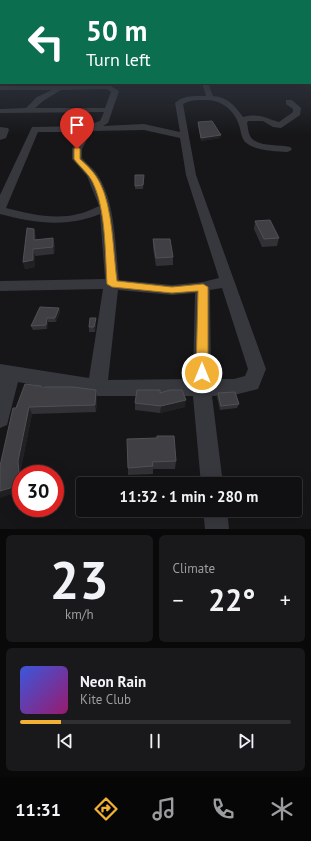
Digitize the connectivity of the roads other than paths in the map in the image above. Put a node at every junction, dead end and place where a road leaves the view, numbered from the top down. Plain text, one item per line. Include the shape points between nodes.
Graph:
1 (206, 86) edge
2 (0, 88) edge
3 (61, 88) junction
4 (210, 97) junction
5 (289, 102) dead end
6 (107, 110) junction
7 (0, 111) edge
8 (28, 111) junction
9 (242, 123) junction
10 (89, 127) junction
11 (0, 130) edge
12 (184, 136) junction
13 (0, 137) edge
14 (287, 149) dead end
15 (105, 208) junction
16 (0, 209) edge
17 (228, 281) junction
18 (112, 284) junction
19 (0, 286) edge
20 (203, 287) junction
21 (6, 372) edge
22 (97, 388) junction
23 (202, 388) junction
24 (0, 418) edge
25 (211, 477) edge
26 (216, 517) edge
27 (217, 529) edge

1 - 4 street
2 - 3 street
3 - 6 street via 109,87 115,91
3 - 8 street via 40,99
4 - 9 street via 228,102
4 - 12 street via 191,98 179,103
5 - 9 street via 297,108 297,113 284,124 276,125 259,118 246,119
6 - 8 street
6 - 10 street via 104,123
7 - 8 street
9 - 14 street via 249,141 258,145
10 - 12 street via 144,127
10 - 15 street via 77,149 77,159 92,175
10 - 16 street via 35,129
11 - 13 street via 5,130
12 - 17 street via 191,175
15 - 16 street via 79,218 58,220 32,219
15 - 18 street
17 - 20 street
17 - 23 street via 257,369 251,383 234,387
18 - 19 street
18 - 20 street via 172,290
18 - 22 street
20 - 23 street
21 - 22 street
21 - 24 street
22 - 23 street
23 - 25 street
26 - 27 street

